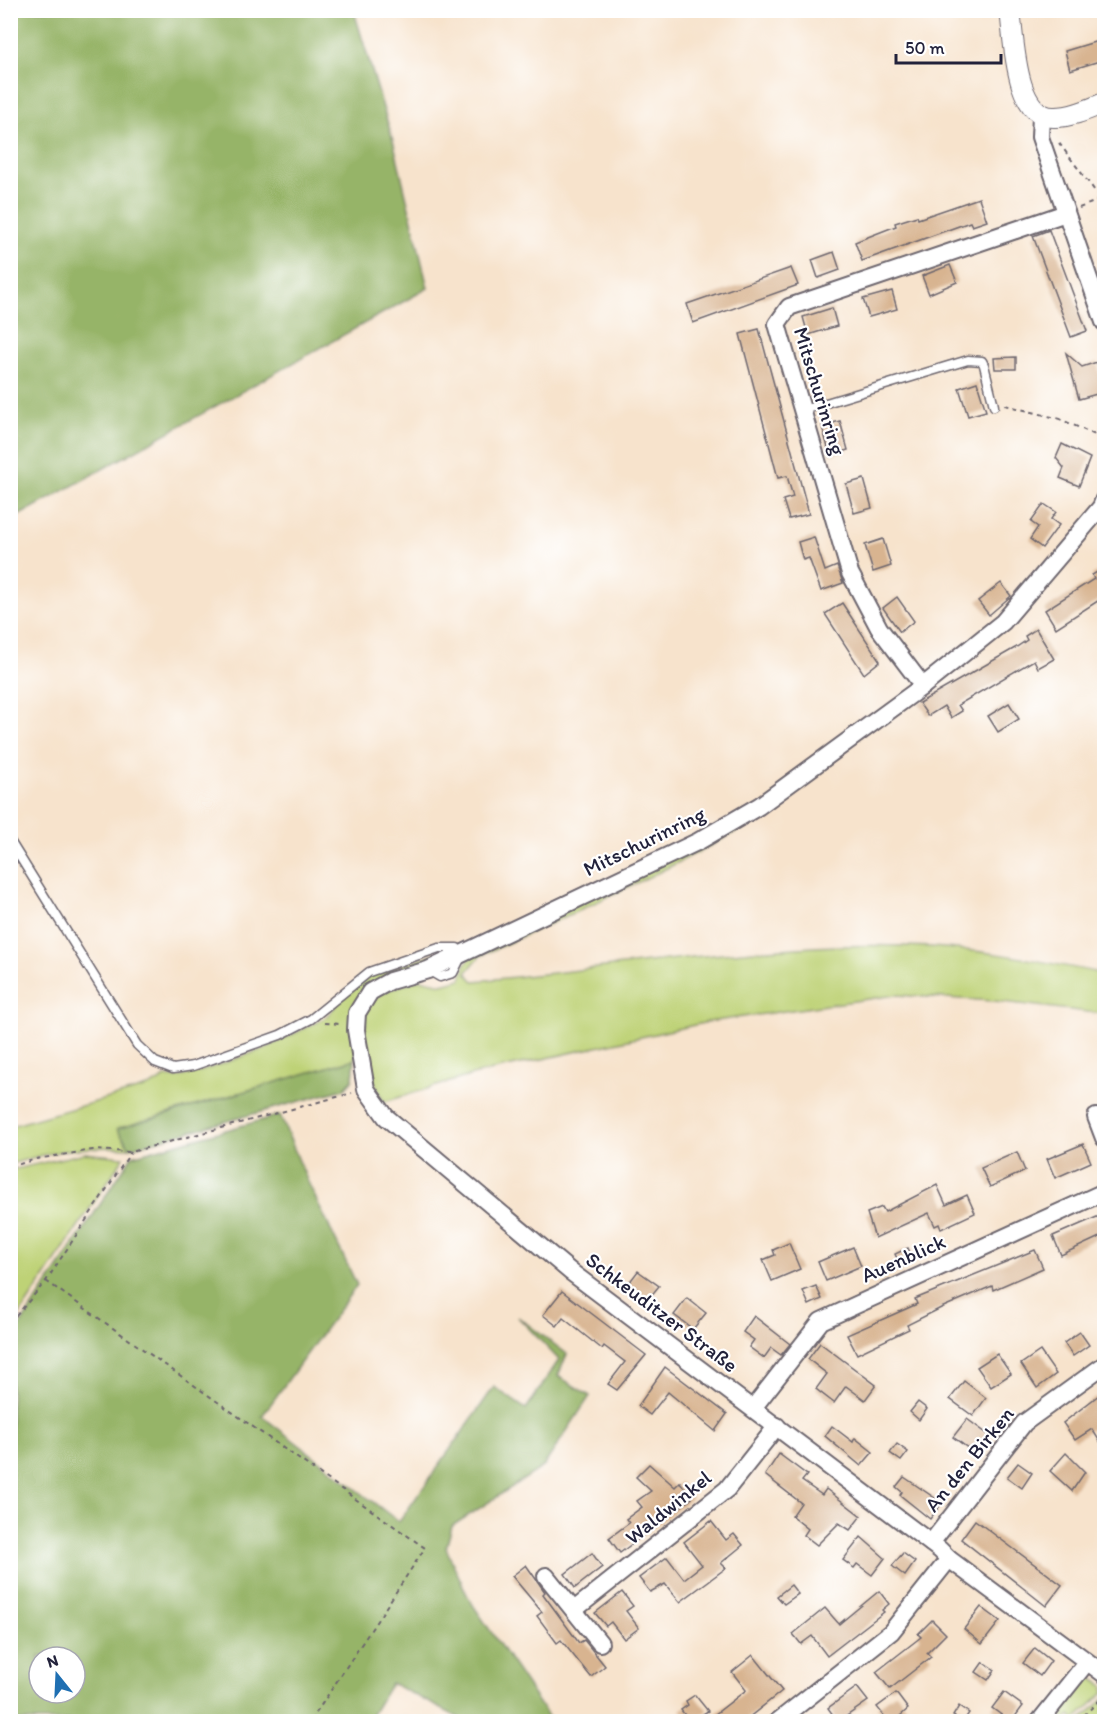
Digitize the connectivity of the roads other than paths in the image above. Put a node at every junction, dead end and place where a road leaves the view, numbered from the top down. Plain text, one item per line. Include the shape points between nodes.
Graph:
1 (1010, 10) edge
2 (1104, 104) edge
3 (1041, 116) junction
4 (1066, 213) junction
5 (1104, 322) edge
6 (994, 406) road end
7 (803, 410) junction
8 (1103, 504) edge
9 (923, 686) junction
10 (10, 841) edge
11 (460, 953) junction
12 (1096, 1117) dead end
13 (1104, 1138) edge
14 (1104, 1192) edge
15 (1104, 1365) edge
16 (753, 1408) junction
17 (777, 1426) junction
18 (931, 1543) junction
19 (949, 1559) junction
20 (546, 1576) dead end
21 (574, 1610) junction
22 (600, 1643) dead end
23 (1087, 1662) junction
24 (1104, 1674) edge
25 (777, 1722) edge
26 (1039, 1722) edge

1 - 3 street via 1025,97
2 - 3 street via 1066,116
3 - 4 street via 1040,137
4 - 5 street
4 - 7 street, Mitschurinring via 789,308 777,324
6 - 7 lane via 982,361 968,360
7 - 9 street, Mitschurinring via 850,573 879,628
8 - 9 street, Mitschurinring via 1013,612
9 - 11 street, Mitschurinring via 728,825
10 - 11 lane via 137,1045 155,1062 173,1069 193,1066 280,1035 310,1019 378,968 439,948 451,946
11 - 16 street, Schkeuditzer Straße via 428,970 390,981 370,992 361,1004 356,1022 366,1089 386,1117 571,1272
12 - 13 street
14 - 16 street, Auenblick via 821,1321
15 - 18 street, An den Birken via 1024,1423
16 - 17 street, Schkeuditzer Straße
17 - 18 street, Schkeuditzer Straße
17 - 21 street, Waldwinkel via 728,1489
18 - 19 street, Schkeuditzer Straße
19 - 23 street, Schkeuditzer Straße
19 - 25 street via 891,1632
20 - 21 street
21 - 22 street
23 - 24 street, Schkeuditzer Straße
23 - 26 street

